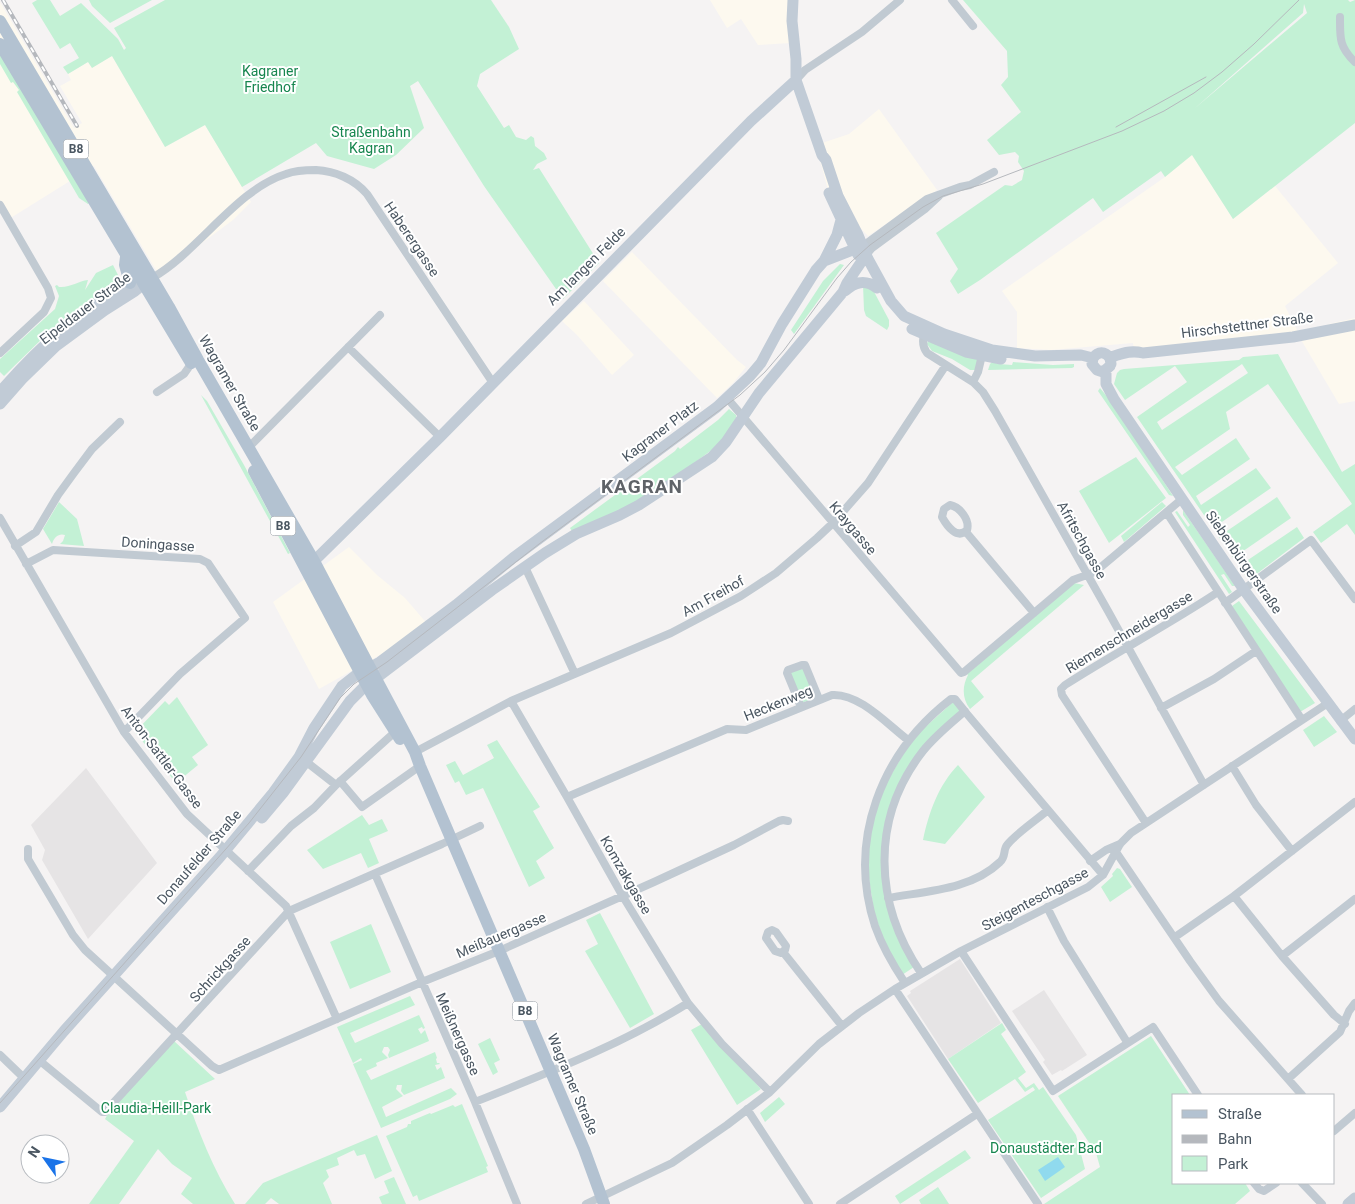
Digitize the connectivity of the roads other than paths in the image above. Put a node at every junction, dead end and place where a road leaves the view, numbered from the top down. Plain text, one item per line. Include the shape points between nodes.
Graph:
1 (793, 0) edge
2 (800, 0) edge
3 (900, 0) edge
4 (952, 0) edge
5 (1340, 18) dead end
6 (0, 21) edge
7 (973, 26) dead end
8 (0, 44) edge
9 (796, 59) junction
10 (1355, 62) edge
11 (796, 80) junction
12 (822, 155) junction
13 (994, 172) dead end
14 (0, 204) edge
15 (841, 220) junction
16 (861, 254) junction
17 (126, 256) junction
18 (824, 261) junction
19 (148, 281) junction
20 (130, 283) junction
21 (876, 288) junction
22 (843, 292) junction
23 (380, 315) dead end
24 (1355, 324) edge
25 (925, 331) junction
26 (348, 347) junction
27 (983, 352) junction
28 (0, 353) edge
29 (191, 364) junction
30 (946, 364) junction
31 (1102, 364) junction
32 (493, 382) junction
33 (973, 382) junction
34 (0, 392) edge
35 (157, 392) dead end
36 (727, 398) junction
37 (0, 404) edge
38 (742, 416) junction
39 (120, 422) dead end
40 (440, 437) junction
41 (249, 447) junction
42 (1182, 499) junction
43 (1167, 513) junction
44 (0, 518) edge
45 (833, 523) junction
46 (966, 532) dead end
47 (15, 546) junction
48 (26, 564) junction
49 (310, 564) junction
50 (525, 567) junction
51 (1087, 575) junction
52 (1244, 590) junction
53 (1218, 592) junction
54 (1355, 599) edge
55 (1225, 603) junction
56 (1034, 614) junction
57 (1127, 647) junction
58 (1256, 651) junction
59 (575, 674) junction
60 (368, 676) junction
61 (819, 699) junction
62 (511, 701) junction
63 (1328, 703) junction
64 (801, 707) junction
65 (1161, 708) junction
66 (1355, 709) edge
67 (965, 711) junction
68 (1302, 720) junction
69 (1340, 720) junction
70 (124, 732) junction
71 (395, 732) junction
72 (1355, 739) edge
73 (908, 740) junction
74 (415, 752) junction
75 (302, 759) junction
76 (420, 766) junction
77 (1232, 766) junction
78 (338, 783) junction
79 (1204, 785) junction
80 (567, 796) junction
81 (1355, 802) edge
82 (1048, 810) junction
83 (788, 821) dead end
84 (1146, 823) junction
85 (480, 826) dead end
86 (452, 840) junction
87 (1120, 844) junction
88 (28, 849) dead end
89 (1292, 851) junction
90 (1116, 852) junction
91 (228, 853) junction
92 (1090, 861) junction
93 (248, 871) junction
94 (374, 874) junction
95 (1103, 875) junction
96 (622, 895) junction
97 (1234, 896) junction
98 (888, 898) junction
99 (1355, 899) edge
100 (1047, 907) junction
101 (289, 911) junction
102 (1174, 937) junction
103 (499, 950) junction
104 (962, 951) junction
105 (783, 952) dead end
106 (1282, 956) junction
107 (921, 973) junction
108 (116, 977) junction
109 (422, 982) junction
110 (905, 983) junction
111 (895, 989) junction
112 (688, 1003) junction
113 (1355, 1003) edge
114 (337, 1019) junction
115 (1345, 1024) junction
116 (842, 1026) junction
117 (177, 1034) junction
118 (1127, 1042) junction
119 (0, 1055) edge
120 (40, 1061) junction
121 (550, 1071) junction
122 (25, 1079) junction
123 (1288, 1079) junction
124 (770, 1092) junction
125 (1197, 1094) edge
126 (1301, 1094) edge
127 (475, 1102) junction
128 (0, 1107) edge
129 (747, 1109) junction
130 (1355, 1113) edge
131 (977, 1114) junction
132 (1335, 1130) edge
133 (1255, 1184) edge
134 (1274, 1184) edge
135 (1303, 1184) edge
136 (1355, 1198) edge
137 (603, 1200) edge
138 (517, 1204) edge
139 (586, 1204) edge
140 (809, 1204) edge
141 (840, 1204) edge
142 (1038, 1204) edge
143 (1322, 1204) edge
144 (1348, 1204) edge

1 - 9 main road
2 - 9 main road via 801,41
3 - 11 street, Am langen Felde
4 - 7 street
5 - 10 street via 1340,40
6 - 19 main road, Wagramer Straße / B8
8 - 17 main road, Wagramer Straße / B8
9 - 11 main road
11 - 12 main road
11 - 32 main road, Am langen Felde via 707,164
12 - 15 main road via 820,163
12 - 16 main road
13 - 16 street via 970,185 927,199
14 - 28 street via 51,298 44,312
15 - 16 main road
15 - 18 main road, Kagraner Platz
16 - 18 main road
16 - 21 main road
16 - 22 main road
16 - 25 main road via 896,308
17 - 19 main road, Wagramer Straße / B8
17 - 20 main road
18 - 36 main road, Kagraner Platz via 760,363
19 - 20 main road, Eipeldauer Straße
19 - 29 main road, Wagramer Straße / B8
19 - 32 street, Haberergasse via 170,267 273,178 296,171 325,170 342,176 363,190
19 - 37 main road, Eipeldauer Straße via 56,346
19 - 41 main road, Wagramer Straße / B8
20 - 34 main road, Eipeldauer Straße via 55,334
21 - 22 main road via 862,282
21 - 25 main road via 897,320
22 - 38 main road
23 - 26 street
24 - 31 main road, Hirschstettner Straße via 1293,337 1126,352
25 - 27 main road, Hirschstettner Straße via 966,352
25 - 30 street, Afritschgasse via 923,346 927,353
26 - 40 street
26 - 41 street
27 - 31 main road, Hirschstettner Straße via 1080,355
27 - 33 street
29 - 35 street via 184,374
29 - 49 main road, Wagramer Straße / B8
30 - 33 street, Afritschgasse
30 - 45 street, Am Freihof via 868,483
31 - 42 main road, Siebenbürgerstraße via 1101,386 1114,399
32 - 40 main road, Am langen Felde
33 - 51 street, Afritschgasse via 995,411
36 - 38 street, Kraygasse
36 - 60 main road, Kagraner Platz via 514,558 380,662
38 - 45 street, Kraygasse
38 - 50 main road via 722,447 702,464 639,505 567,539
39 - 47 street via 92,449 36,532
40 - 49 main road, Am langen Felde
41 - 49 main road, Wagramer Straße / B8
42 - 43 street
42 - 52 main road, Siebenbürgerstraße
43 - 51 street via 1095,572
43 - 53 street
44 - 47 street, Anton-Sattler-Gasse
45 - 56 street, Kraygasse via 961,673
45 - 59 street, Am Freihof via 776,573 741,596 671,633
46 - 56 street
47 - 48 street, Anton-Sattler-Gasse
48 - 70 street, Anton-Sattler-Gasse
48 - 70 street, Doningasse via 53,550 200,559 208,563 245,618 180,674
49 - 60 main road, Wagramer Straße / B8
50 - 59 street
50 - 60 main road
51 - 56 street via 1073,580
51 - 57 street, Afritschgasse
52 - 54 street via 1311,540
52 - 55 street
52 - 63 main road, Siebenbürgerstraße
53 - 55 street
53 - 57 street, Riemenschneidergasse
55 - 58 street
57 - 65 street, Afritschgasse
57 - 84 street, Riemenschneidergasse via 1096,664 1061,691
58 - 65 street
58 - 68 street
59 - 62 street, Am Freihof
60 - 71 main road, Wagramer Straße / B8
60 - 74 main road, Wagramer Straße / B8
60 - 75 main road, Donaufelder Straße
60 - 75 main road, Donaufelder Straße via 350,679 337,691 314,728
61 - 64 street, Heckenweg
61 - 64 street via 804,665 788,670
61 - 73 street, Heckenweg via 835,695 852,698
62 - 74 street, Am Freihof
62 - 80 street, Komzakgasse
63 - 68 street, Steigenteschgasse
63 - 69 main road, Siebenbürgerstraße
64 - 80 street, Heckenweg via 746,730 727,729
65 - 79 street, Afritschgasse
66 - 69 street
67 - 73 street via 955,698 951,699
67 - 82 street
67 - 98 street via 923,752 898,794 885,842
68 - 77 street, Steigenteschgasse
69 - 72 main road, Siebenbürgerstraße
70 - 91 street, Anton-Sattler-Gasse via 181,808
71 - 76 main road, Wagramer Straße / B8
71 - 78 street
73 - 110 street via 888,771 877,799 869,826 866,857 867,889 875,925 887,954
74 - 76 main road, Wagramer Straße / B8
75 - 78 street
75 - 91 main road, Donaufelder Straße
76 - 78 street via 362,808
76 - 86 main road, Wagramer Straße / B8
77 - 79 street, Steigenteschgasse
77 - 89 street via 1256,805
78 - 93 street via 276,840
79 - 84 street, Steigenteschgasse
80 - 96 street, Komzakgasse
81 - 89 street
82 - 92 street
82 - 98 street via 1007,844 1003,860 983,876 957,885
83 - 96 street, Meißauergasse via 779,821 716,854
84 - 87 street, Steigenteschgasse
85 - 86 street
86 - 94 street, Schrickgasse
86 - 103 main road, Wagramer Straße / B8
87 - 90 street, Steigenteschgasse
87 - 92 street
88 - 108 street via 28,858 73,936
89 - 97 street
90 - 95 street, Steigenteschgasse
90 - 102 street
91 - 93 street, Anton-Sattler-Gasse
91 - 108 main road, Donaufelder Straße
92 - 95 street
93 - 101 street, Anton-Sattler-Gasse
94 - 101 street, Schrickgasse
94 - 109 street, Meißnergasse
95 - 100 street, Steigenteschgasse via 1088,887
96 - 103 street, Meißauergasse
96 - 112 street, Komzakgasse
97 - 102 street
97 - 106 street
98 - 107 street via 899,936
99 - 106 street
100 - 104 street, Steigenteschgasse
100 - 118 street via 1064,942
101 - 114 street, Anton-Sattler-Gasse
101 - 117 street, Schrickgasse
102 - 123 street via 1219,1001
103 - 109 street, Meißauergasse
103 - 121 main road, Wagramer Straße / B8
104 - 107 street, Steigenteschgasse
104 - 118 street via 1053,1091
105 - 116 street
106 - 115 street
107 - 110 street, Steigenteschgasse
108 - 117 street
108 - 120 main road, Donaufelder Straße
109 - 114 street, Meißauergasse
109 - 127 street, Meißnergasse
110 - 111 street, Steigenteschgasse
111 - 116 street, Steigenteschgasse
111 - 131 street
112 - 121 street via 628,1038
112 - 124 street, Komzakgasse via 731,1054
113 - 115 street
114 - 117 street, Meißauergasse via 221,1069 212,1066
115 - 123 street
116 - 124 street, Steigenteschgasse
117 - 120 street, Schrickgasse via 105,1112
118 - 125 street via 1153,1026
119 - 122 street
120 - 122 main road, Donaufelder Straße
121 - 127 street
121 - 137 main road, Wagramer Straße / B8
122 - 128 main road, Donaufelder Straße
123 - 126 street
124 - 129 street, Steigenteschgasse
127 - 138 street, Meißnergasse
129 - 137 street, Steigenteschgasse via 672,1163
129 - 140 street
130 - 132 street
131 - 141 street
131 - 142 street
133 - 134 street via 1264,1191
135 - 143 street
136 - 144 main road
137 - 139 street

